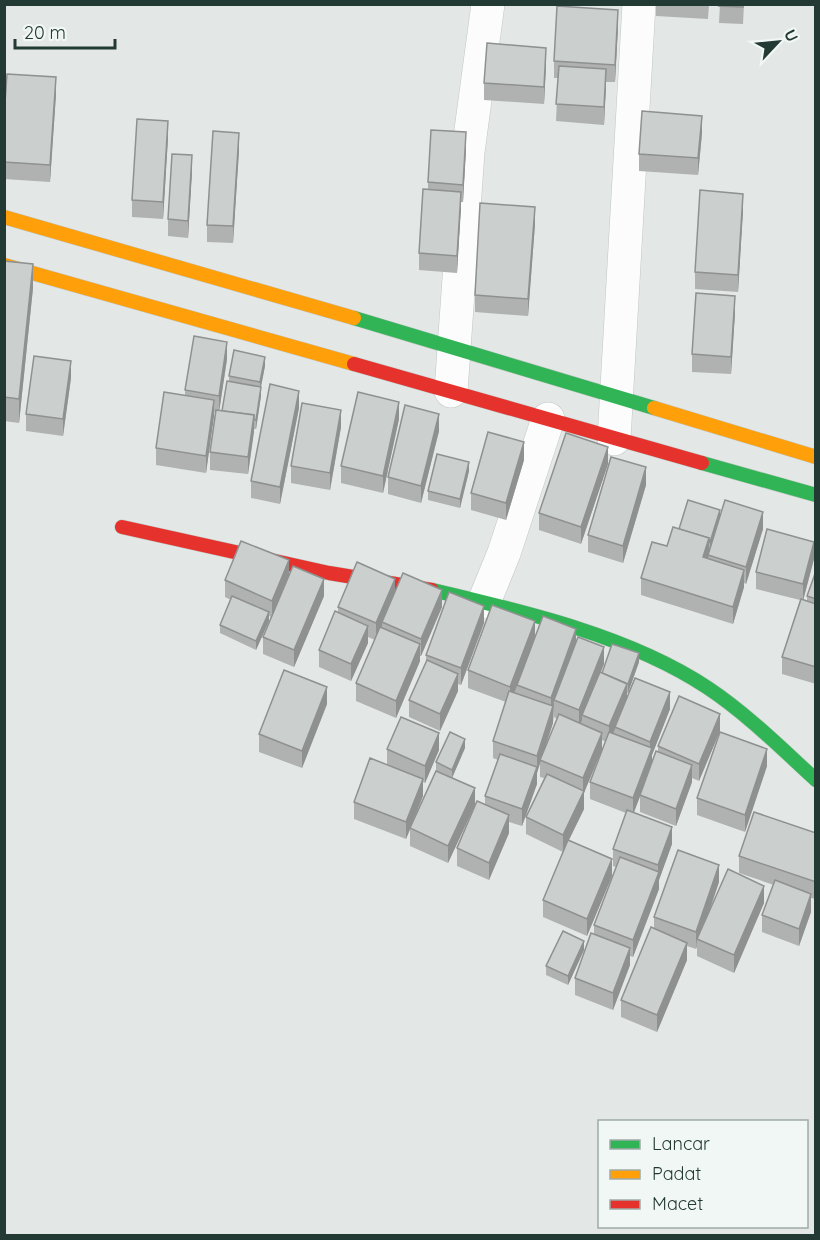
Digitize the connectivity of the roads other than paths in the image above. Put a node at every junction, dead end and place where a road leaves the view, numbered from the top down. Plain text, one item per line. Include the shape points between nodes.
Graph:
1 (488, 4) edge
2 (639, 4) edge
3 (4, 217) edge
4 (4, 265) edge
5 (454, 347) junction
6 (451, 391) junction
7 (616, 397) junction
8 (548, 419) junction
9 (614, 439) junction
10 (816, 457) edge
11 (816, 495) edge
12 (123, 527) dead end
13 (487, 594) junction
14 (816, 780) edge

1 - 5 street via 468,152
2 - 7 street
3 - 5 main road
4 - 6 main road
5 - 6 street
5 - 7 main road
6 - 8 main road
7 - 9 street
7 - 10 main road
8 - 9 main road
8 - 13 street
9 - 11 main road
12 - 13 main road via 329,573
13 - 14 main road via 660,660 708,688 759,727

